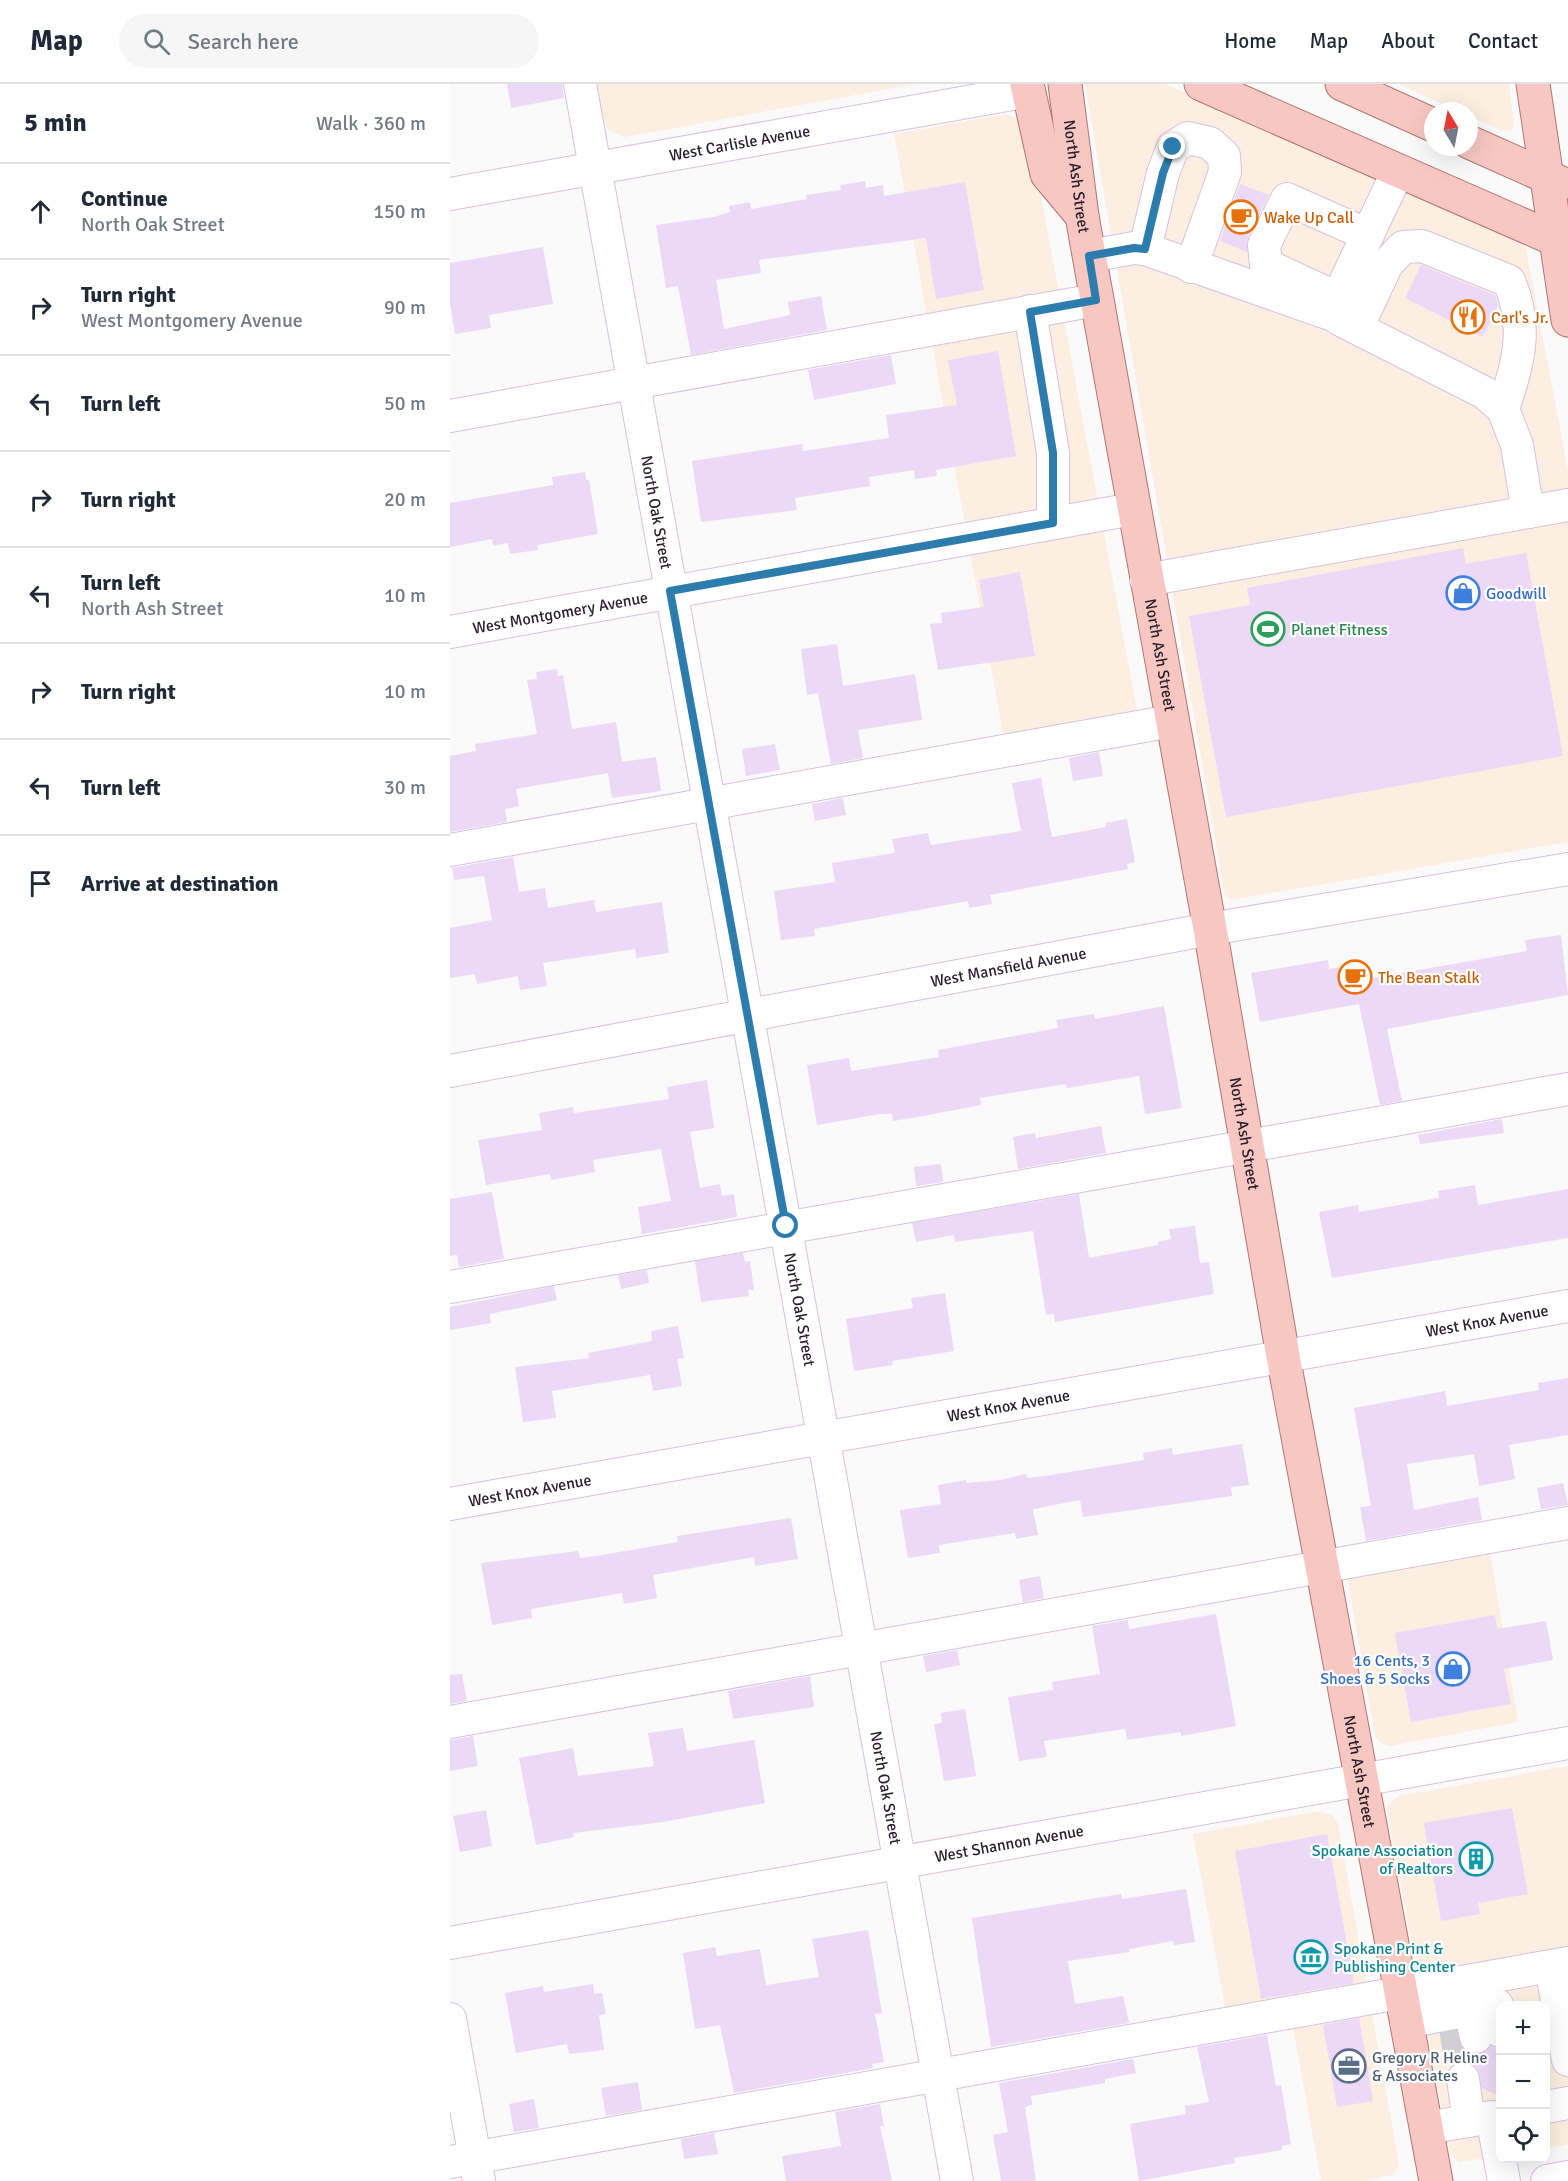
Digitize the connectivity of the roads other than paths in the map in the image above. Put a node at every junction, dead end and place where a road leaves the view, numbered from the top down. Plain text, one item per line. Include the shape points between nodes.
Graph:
1 (580, 84) edge
2 (1065, 84) edge
3 (1201, 84) edge
4 (1342, 84) edge
5 (1533, 84) edge
6 (1028, 88) edge
7 (1424, 122) edge
8 (1478, 146) edge
9 (596, 168) junction
10 (1398, 171) junction
11 (1557, 181) edge
12 (450, 194) edge
13 (1082, 216) junction
14 (1368, 235) junction
15 (1561, 242) edge
16 (1145, 249) junction
17 (1089, 256) junction
18 (1191, 267) junction
19 (1096, 300) junction
20 (1030, 312) junction
21 (1342, 314) junction
22 (1568, 320) edge
23 (634, 382) junction
24 (1503, 409) junction
25 (450, 416) edge
26 (1568, 505) edge
27 (1133, 509) junction
28 (1528, 512) junction
29 (1053, 523) junction
30 (1146, 580) junction
31 (670, 591) junction
32 (450, 632) edge
33 (1172, 721) junction
34 (709, 804) junction
35 (450, 850) edge
36 (1568, 869) edge
37 (1210, 929) junction
38 (748, 1016) junction
39 (450, 1071) edge
40 (1568, 1089) edge
41 (1247, 1148) junction
42 (786, 1226) junction
43 (450, 1287) edge
44 (1568, 1306) edge
45 (1283, 1356) junction
46 (823, 1438) junction
47 (450, 1504) edge
48 (1568, 1523) edge
49 (1321, 1566) junction
50 (862, 1647) junction
51 (450, 1722) edge
52 (1568, 1743) edge
53 (1360, 1780) junction
54 (898, 1861) junction
55 (450, 1943) edge
56 (1559, 1965) edge
57 (1403, 2008) junction
58 (450, 2019) edge
59 (1471, 2024) edge
60 (1568, 2060) edge
61 (938, 2074) junction
62 (1568, 2103) edge
63 (1483, 2106) edge
64 (1550, 2107) edge
65 (1426, 2128) junction
66 (468, 2167) edge
67 (1568, 2177) edge
68 (957, 2181) edge
69 (1436, 2181) edge
70 (1504, 2181) edge
71 (1547, 2181) edge

1 - 9 street, North Oak Street
2 - 13 main road, North Ash Street
3 - 10 main road
4 - 7 main road
5 - 11 main road
6 - 9 street, West Carlisle Avenue
6 - 13 main road via 1047,174
8 - 11 main road
9 - 12 street, West Carlisle Avenue
9 - 23 street, North Oak Street
10 - 14 street
10 - 15 main road
11 - 15 main road
13 - 17 main road, North Ash Street
14 - 21 street
14 - 21 street via 1287,199 1264,245 1266,265
15 - 22 main road
16 - 17 street
16 - 18 street
16 - 18 street via 1173,147 1188,138 1209,143 1224,156 1225,172
17 - 19 main road, North Ash Street
18 - 21 street
19 - 20 street
19 - 27 main road, North Ash Street
20 - 23 street
20 - 29 street via 1053,453
21 - 24 street via 1485,393
21 - 24 street via 1403,247 1422,246 1509,281 1520,319 1520,358
23 - 25 street
23 - 31 street, North Oak Street
24 - 28 street via 1517,445
26 - 28 street
27 - 29 street, West Montgomery Avenue
27 - 30 main road, North Ash Street
28 - 30 street
29 - 31 street, West Montgomery Avenue
30 - 33 main road, North Ash Street
31 - 32 street, West Montgomery Avenue
31 - 34 street, North Oak Street
33 - 34 street
33 - 37 main road, North Ash Street
34 - 35 street
34 - 38 street, North Oak Street
36 - 37 street, West Mansfield Avenue
37 - 38 street, West Mansfield Avenue
37 - 41 main road, North Ash Street
38 - 39 street, West Mansfield Avenue
38 - 42 street, North Oak Street
40 - 41 street
41 - 42 street
41 - 45 main road, North Ash Street
42 - 43 street
42 - 46 street, North Oak Street
44 - 45 street, West Knox Avenue
45 - 46 street, West Knox Avenue
45 - 49 main road, North Ash Street
46 - 47 street, West Knox Avenue
46 - 50 street, North Oak Street
48 - 49 street
49 - 50 street
49 - 53 main road, North Ash Street
50 - 51 street
50 - 54 street, North Oak Street
52 - 53 street, West Shannon Avenue
53 - 54 street, West Shannon Avenue
53 - 57 main road, North Ash Street
54 - 55 street, West Shannon Avenue
54 - 61 street, North Oak Street
56 - 57 street
56 - 60 street
57 - 59 street
57 - 61 street
57 - 65 main road, North Ash Street
58 - 66 street
61 - 66 street
61 - 68 street, North Oak Street
62 - 64 street
63 - 65 street
63 - 70 street
65 - 69 main road, North Ash Street
67 - 71 street

